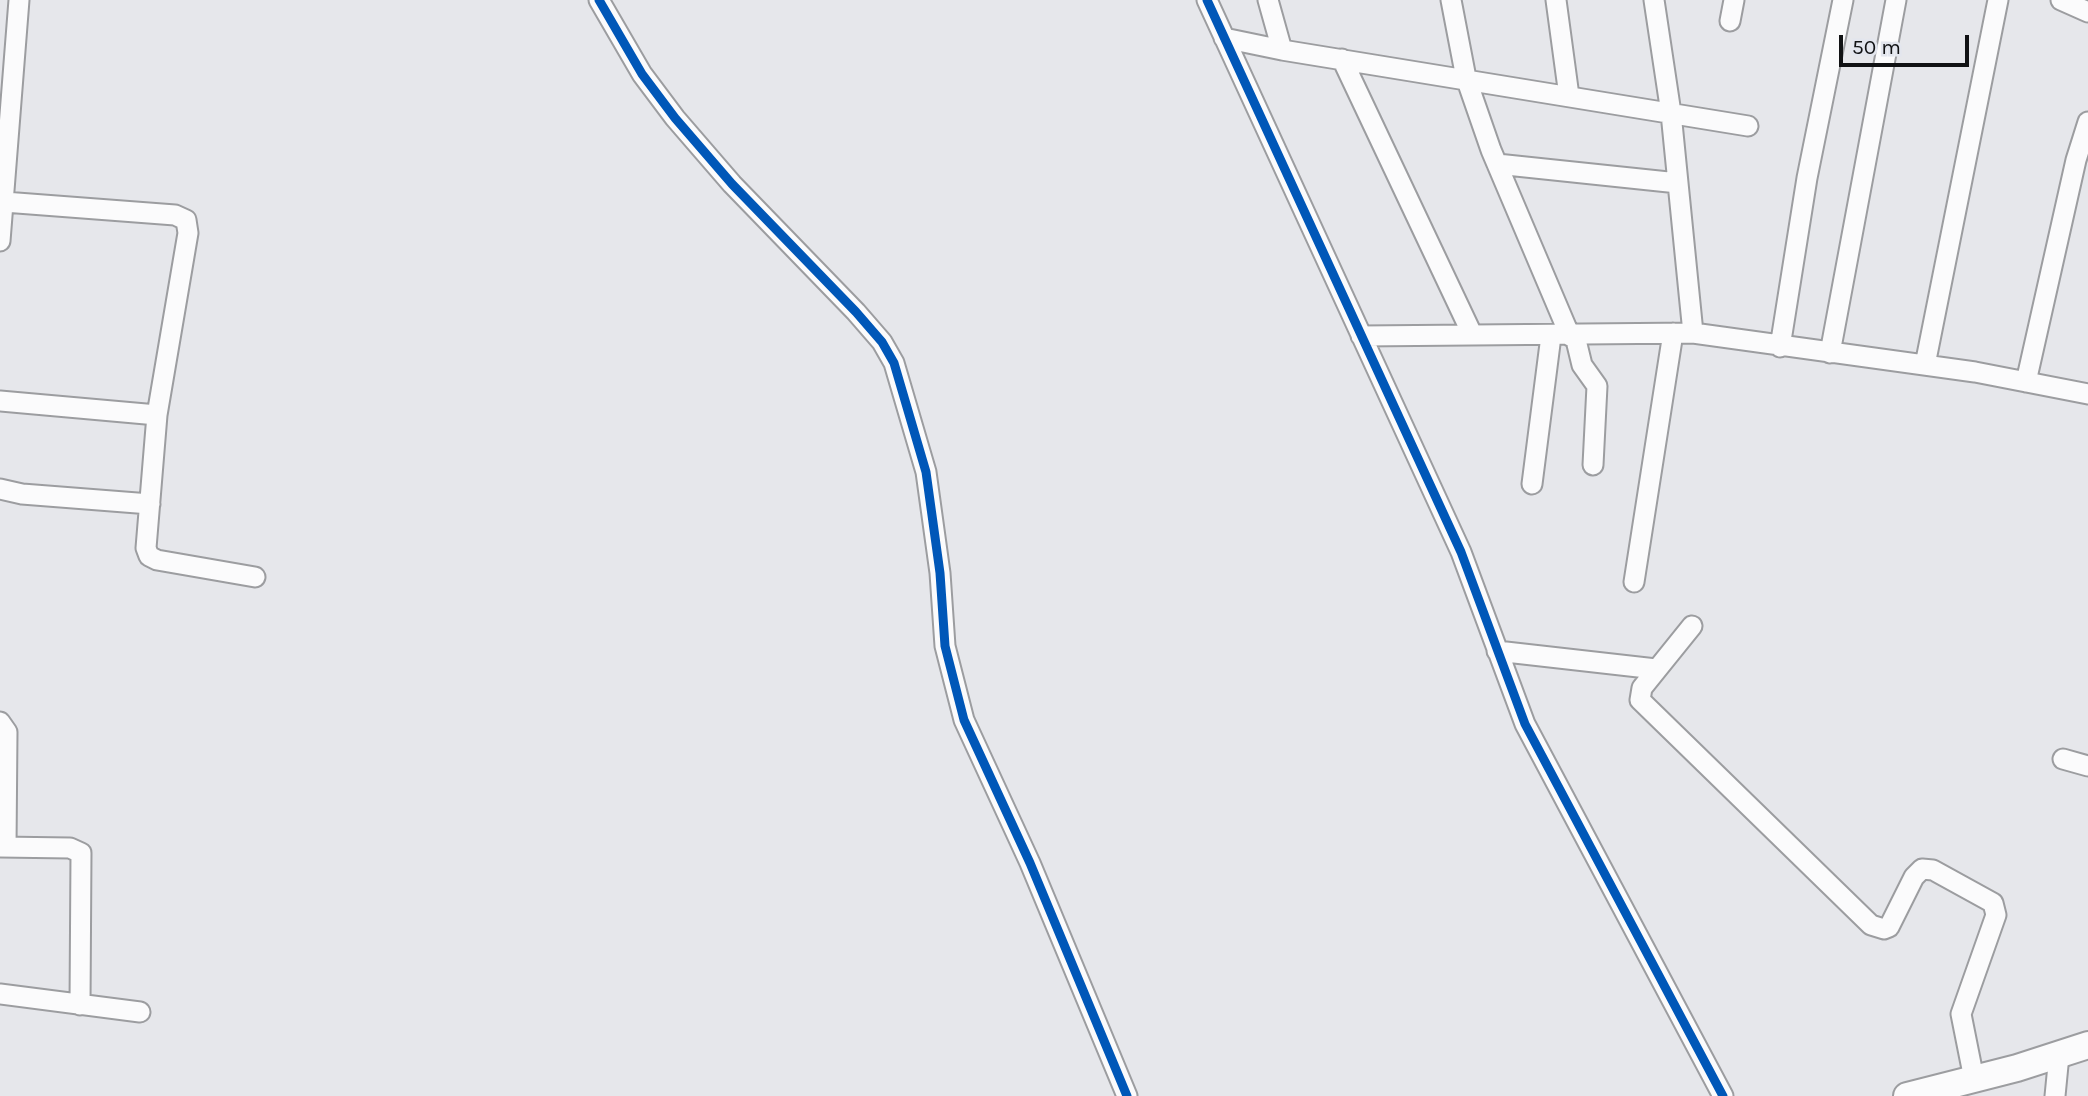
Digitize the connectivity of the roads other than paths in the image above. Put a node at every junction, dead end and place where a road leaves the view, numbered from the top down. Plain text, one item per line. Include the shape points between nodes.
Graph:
1 (19, 0) edge
2 (599, 0) edge
3 (1207, 0) edge
4 (1268, 0) edge
5 (1451, 0) edge
6 (1556, 0) edge
7 (1654, 0) edge
8 (1734, 0) edge
9 (1843, 0) edge
10 (1896, 0) edge
11 (1998, 0) edge
12 (2061, 0) edge
13 (2088, 12) edge
14 (1730, 21) dead end
15 (1224, 38) junction
16 (1282, 50) junction
17 (1342, 60) junction
18 (1466, 78) junction
19 (1569, 96) junction
20 (1671, 113) junction
21 (2088, 122) edge
22 (1748, 126) dead end
23 (5, 135) edge
24 (1497, 164) junction
25 (1678, 183) junction
26 (4, 202) junction
27 (0, 241) edge
28 (1673, 333) junction
29 (1693, 333) junction
30 (1472, 334) junction
31 (1361, 336) junction
32 (1565, 336) junction
33 (1780, 347) junction
34 (1830, 354) junction
35 (1925, 365) junction
36 (2026, 382) junction
37 (2088, 394) edge
38 (0, 401) edge
39 (157, 415) junction
40 (1593, 465) dead end
41 (1532, 484) dead end
42 (0, 489) edge
43 (150, 504) junction
44 (255, 577) dead end
45 (1634, 582) dead end
46 (1692, 626) dead end
47 (1497, 651) junction
48 (1656, 668) junction
49 (0, 722) edge
50 (2063, 759) dead end
51 (2088, 766) edge
52 (3, 847) edge
53 (0, 994) edge
54 (80, 1004) junction
55 (140, 1012) dead end
56 (2088, 1045) edge
57 (2059, 1055) junction
58 (1974, 1079) junction
59 (1127, 1096) edge
60 (1723, 1096) edge
61 (1910, 1096) edge
62 (2054, 1096) edge

1 - 23 street
2 - 59 street via 642,74 675,118 856,312 894,363 926,472 945,646 964,720 1030,863
3 - 15 street
4 - 16 street
5 - 18 street
6 - 19 street
7 - 20 street
8 - 14 street
9 - 33 street via 1807,178
10 - 34 street
11 - 35 street
12 - 13 street
15 - 16 street
15 - 31 street
16 - 17 street
17 - 18 street
17 - 30 street
18 - 19 street
18 - 24 street
19 - 20 street
20 - 22 street
20 - 25 street
21 - 36 street
23 - 26 street
24 - 25 street
24 - 32 street
25 - 29 street
26 - 27 street
26 - 39 street via 175,215 186,220 188,233
28 - 29 street
28 - 32 street
28 - 45 street
29 - 33 street
30 - 31 street
30 - 32 street
31 - 47 street via 1461,552
32 - 40 street via 1597,386
32 - 41 street
33 - 34 street
34 - 35 street
35 - 36 street
36 - 37 street
38 - 39 street
39 - 43 street
42 - 43 street
43 - 44 street via 146,548 153,559
46 - 48 street
47 - 48 street
47 - 60 street via 1525,724
48 - 58 street via 1640,691 1642,703 1871,925 1889,927 1922,869 1933,870 1993,903 1996,915 1961,1014
49 - 52 street via 7,732
50 - 51 street
52 - 54 street via 70,848 81,853
53 - 54 street
54 - 55 street
56 - 57 highway
57 - 58 highway
57 - 62 street
58 - 61 highway

